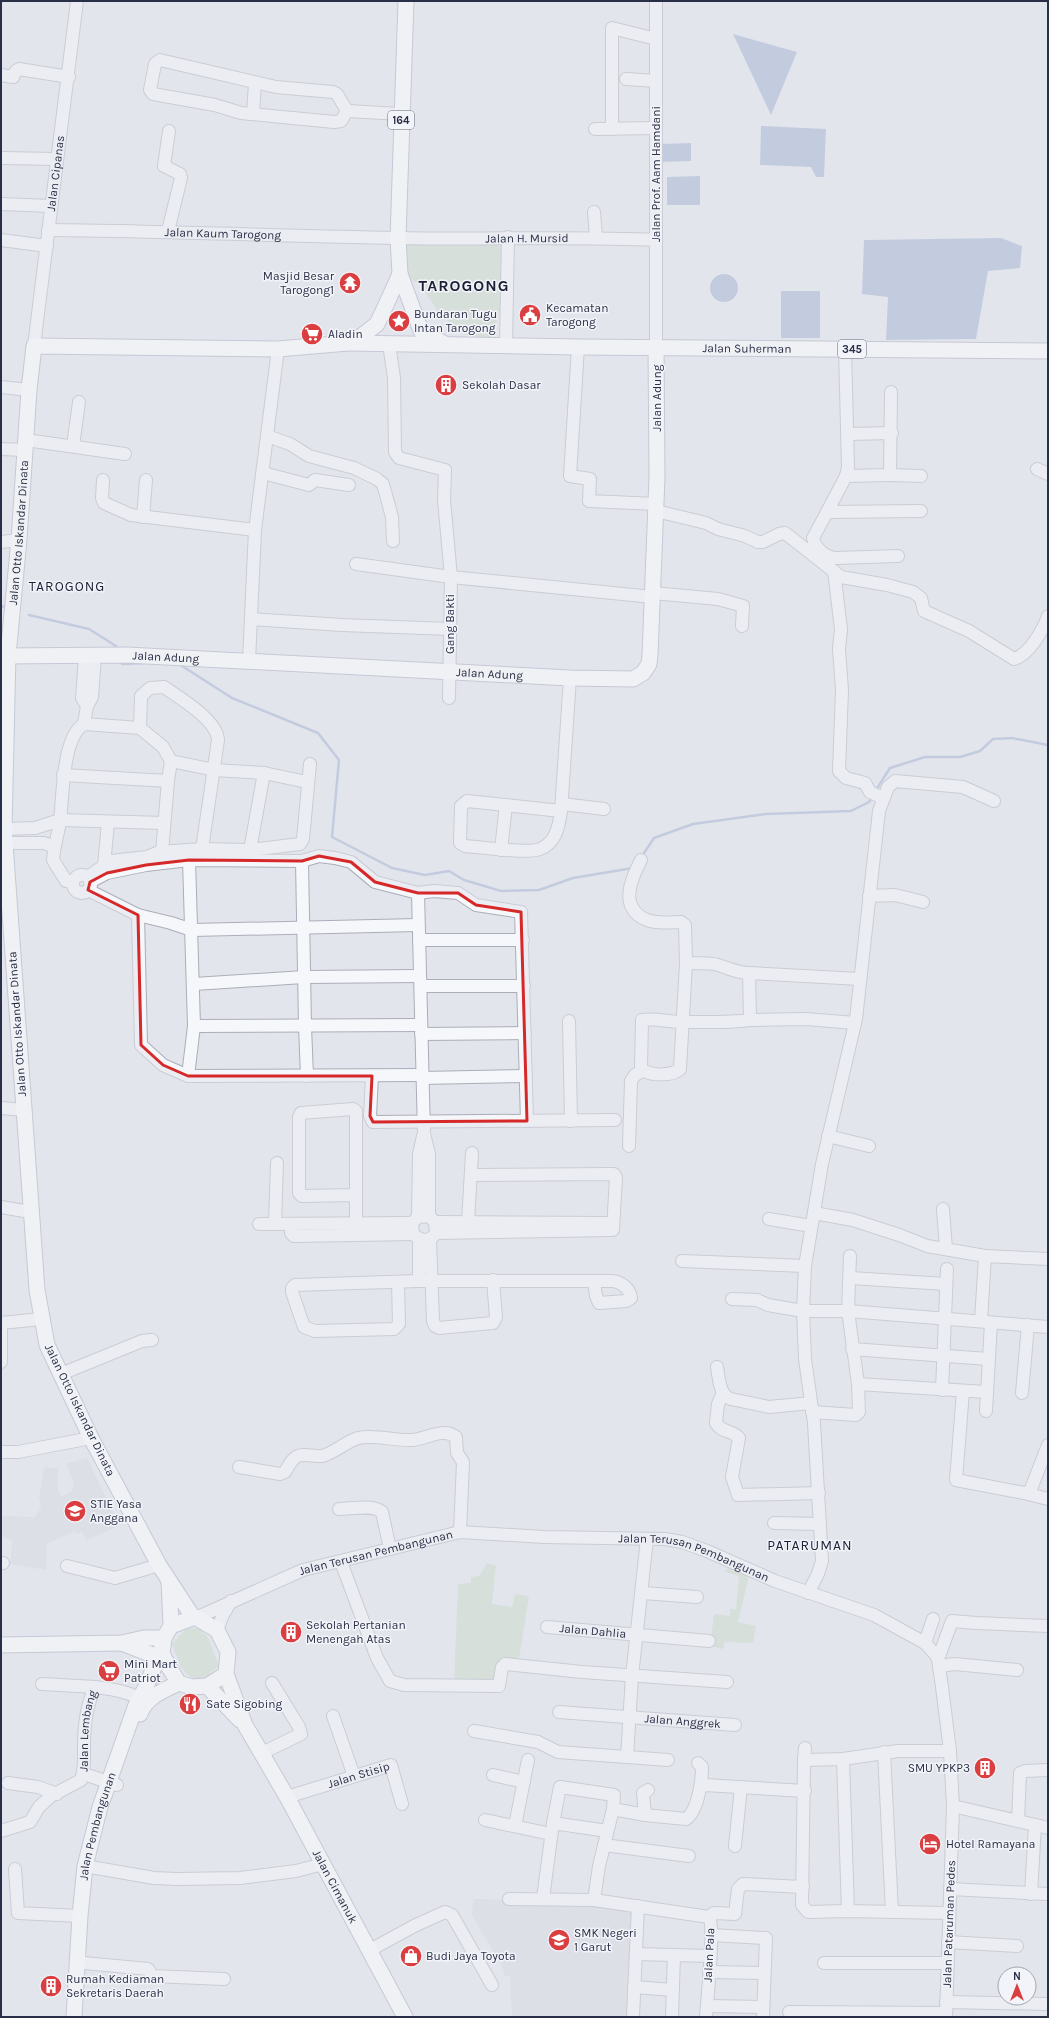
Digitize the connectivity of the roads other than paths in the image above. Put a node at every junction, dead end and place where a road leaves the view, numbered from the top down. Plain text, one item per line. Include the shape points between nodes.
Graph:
1 (77, 1) edge
2 (406, 1) edge
3 (656, 1) edge
4 (656, 38) junction
5 (1, 75) edge
6 (69, 77) junction
7 (626, 79) dead end
8 (656, 80) junction
9 (255, 83) junction
10 (347, 112) junction
11 (253, 114) junction
12 (401, 114) junction
13 (656, 128) junction
14 (595, 129) dead end
15 (612, 129) junction
16 (169, 131) dead end
17 (1, 158) edge
18 (57, 159) junction
19 (1, 204) edge
20 (51, 206) junction
21 (594, 212) dead end
22 (48, 230) junction
23 (168, 231) junction
24 (508, 237) junction
25 (596, 237) junction
26 (398, 238) junction
27 (1, 240) edge
28 (656, 240) junction
29 (46, 246) junction
30 (400, 274) junction
31 (408, 293) junction
32 (392, 294) junction
33 (377, 324) junction
34 (421, 331) junction
35 (348, 343) junction
36 (389, 344) junction
37 (410, 344) junction
38 (445, 344) junction
39 (34, 346) junction
40 (506, 346) junction
41 (578, 347) junction
42 (656, 347) junction
43 (845, 348) junction
44 (278, 349) junction
45 (1048, 351) edge
46 (1, 387) edge
47 (29, 390) junction
48 (891, 392) dead end
49 (79, 402) dead end
50 (892, 432) junction
51 (848, 434) junction
52 (267, 436) junction
53 (26, 445) junction
54 (73, 446) junction
55 (1, 448) edge
56 (125, 454) dead end
57 (263, 473) junction
58 (890, 475) junction
59 (846, 476) junction
60 (921, 476) dead end
61 (103, 480) dead end
62 (146, 480) dead end
63 (349, 485) dead end
64 (656, 508) junction
65 (921, 511) dead end
66 (827, 512) junction
67 (143, 517) junction
68 (255, 530) junction
69 (19, 540) junction
70 (393, 541) dead end
71 (1, 542) edge
72 (898, 556) dead end
73 (356, 564) dead end
74 (834, 571) junction
75 (451, 577) junction
76 (653, 595) junction
77 (1048, 616) edge
78 (251, 619) junction
79 (742, 626) dead end
80 (450, 629) junction
81 (4, 656) edge
82 (90, 656) junction
83 (249, 661) junction
84 (450, 671) junction
85 (570, 678) junction
86 (448, 698) dead end
87 (84, 724) junction
88 (140, 728) junction
89 (172, 761) junction
90 (310, 764) dead end
91 (214, 770) junction
92 (264, 773) junction
93 (63, 775) junction
94 (168, 781) junction
95 (307, 782) junction
96 (878, 796) junction
97 (994, 801) dead end
98 (506, 805) junction
99 (562, 807) junction
100 (604, 809) dead end
101 (60, 820) junction
102 (108, 822) junction
103 (164, 822) junction
104 (4, 836) junction
105 (54, 847) junction
106 (202, 849) junction
107 (250, 850) junction
108 (501, 850) junction
109 (162, 852) junction
110 (189, 860) junction
111 (641, 860) dead end
112 (302, 861) junction
113 (104, 866) junction
114 (89, 883) junction
115 (5, 890) edge
116 (418, 893) junction
117 (869, 896) junction
118 (923, 902) dead end
119 (138, 916) junction
120 (418, 925) junction
121 (303, 928) junction
122 (192, 930) junction
123 (419, 940) junction
124 (523, 940) junction
125 (686, 964) junction
126 (749, 973) junction
127 (304, 977) junction
128 (860, 979) junction
129 (420, 981) junction
130 (194, 984) junction
131 (524, 986) junction
132 (750, 1020) junction
133 (569, 1021) dead end
134 (682, 1022) junction
135 (855, 1022) junction
136 (194, 1026) junction
137 (304, 1026) junction
138 (421, 1030) junction
139 (525, 1033) junction
140 (642, 1071) junction
141 (188, 1076) junction
142 (307, 1076) junction
143 (372, 1076) junction
144 (526, 1076) junction
145 (422, 1077) junction
146 (1, 1108) edge
147 (24, 1110) junction
148 (615, 1120) dead end
149 (527, 1121) junction
150 (571, 1121) junction
151 (423, 1122) junction
152 (828, 1136) junction
153 (629, 1146) dead end
154 (868, 1146) dead end
155 (472, 1153) dead end
156 (277, 1163) dead end
157 (471, 1175) junction
158 (355, 1195) junction
159 (1, 1207) edge
160 (943, 1209) dead end
161 (30, 1212) junction
162 (814, 1213) junction
163 (769, 1219) dead end
164 (468, 1222) junction
165 (259, 1224) dead end
166 (275, 1224) junction
167 (291, 1224) junction
168 (356, 1224) junction
169 (811, 1226) junction
170 (526, 1227) junction
171 (424, 1228) junction
172 (946, 1249) junction
173 (850, 1256) dead end
174 (985, 1256) junction
175 (1048, 1259) edge
176 (682, 1261) dead end
177 (805, 1266) junction
178 (947, 1269) dead end
179 (850, 1278) junction
180 (493, 1280) junction
181 (425, 1281) junction
182 (594, 1281) dead end
183 (398, 1283) junction
184 (946, 1284) junction
185 (732, 1298) dead end
186 (803, 1311) junction
187 (848, 1311) junction
188 (944, 1318) junction
189 (41, 1319) junction
190 (1, 1320) edge
191 (986, 1322) junction
192 (1, 1323) edge
193 (1028, 1325) junction
194 (1048, 1327) edge
195 (152, 1340) dead end
196 (852, 1349) junction
197 (944, 1355) junction
198 (988, 1359) junction
199 (1, 1362) edge
200 (717, 1367) dead end
201 (61, 1374) junction
202 (858, 1384) junction
203 (942, 1390) junction
204 (963, 1391) junction
205 (986, 1392) junction
206 (723, 1393) junction
207 (1022, 1393) dead end
208 (812, 1408) junction
209 (986, 1411) dead end
210 (91, 1438) junction
211 (1048, 1445) edge
212 (1, 1452) edge
213 (239, 1467) dead end
214 (819, 1493) junction
215 (1029, 1494) junction
216 (1048, 1499) edge
217 (339, 1509) dead end
218 (774, 1523) dead end
219 (820, 1524) junction
220 (460, 1532) junction
221 (647, 1539) junction
222 (390, 1549) junction
223 (341, 1562) junction
224 (159, 1565) junction
225 (67, 1566) dead end
226 (169, 1582) junction
227 (643, 1593) junction
228 (808, 1593) junction
229 (697, 1597) dead end
230 (231, 1601) junction
231 (196, 1617) junction
232 (933, 1619) dead end
233 (1048, 1626) edge
234 (547, 1627) dead end
235 (218, 1630) junction
236 (637, 1635) junction
237 (709, 1641) dead end
238 (122, 1643) junction
239 (925, 1643) junction
240 (1, 1645) edge
241 (164, 1645) junction
242 (939, 1662) junction
243 (1017, 1670) dead end
244 (226, 1674) junction
245 (632, 1676) junction
246 (727, 1682) dead end
247 (179, 1683) junction
248 (272, 1683) dead end
249 (42, 1684) dead end
250 (207, 1686) junction
251 (95, 1687) junction
252 (147, 1696) junction
253 (560, 1712) dead end
254 (333, 1716) dead end
255 (630, 1717) junction
256 (735, 1725) dead end
257 (245, 1726) junction
258 (474, 1731) dead end
259 (805, 1748) dead end
260 (950, 1751) junction
261 (884, 1752) junction
262 (263, 1756) junction
263 (627, 1757) junction
264 (843, 1759) junction
265 (528, 1760) dead end
266 (668, 1760) dead end
267 (804, 1760) junction
268 (698, 1763) dead end
269 (1048, 1770) edge
270 (84, 1774) junction
271 (493, 1775) dead end
272 (354, 1776) junction
273 (524, 1782) junction
274 (8, 1783) dead end
275 (113, 1784) junction
276 (702, 1786) junction
277 (741, 1787) junction
278 (648, 1790) dead end
279 (805, 1791) junction
280 (57, 1794) junction
281 (287, 1797) junction
282 (402, 1804) dead end
283 (953, 1806) junction
284 (613, 1809) junction
285 (645, 1815) junction
286 (485, 1820) dead end
287 (1018, 1821) junction
288 (1035, 1825) junction
289 (515, 1826) junction
290 (552, 1828) junction
291 (1048, 1828) edge
292 (1, 1831) edge
293 (607, 1831) junction
294 (604, 1845) junction
295 (736, 1846) dead end
296 (689, 1856) dead end
297 (323, 1864) junction
298 (89, 1867) junction
299 (15, 1869) dead end
300 (803, 1887) junction
301 (950, 1889) junction
302 (1031, 1894) junction
303 (1048, 1894) edge
304 (543, 1898) junction
305 (509, 1899) dead end
306 (594, 1900) junction
307 (638, 1906) junction
308 (848, 1911) junction
309 (892, 1912) junction
310 (948, 1914) junction
311 (80, 1916) junction
312 (709, 1917) junction
313 (711, 1935) junction
314 (948, 1942) junction
315 (1017, 1946) dead end
316 (370, 1950) junction
317 (636, 1954) junction
318 (674, 1955) junction
319 (710, 1956) junction
320 (824, 1963) dead end
321 (947, 1963) junction
322 (81, 1970) junction
323 (709, 1972) junction
324 (764, 1973) junction
325 (224, 1979) dead end
326 (492, 1985) dead end
327 (634, 1987) junction
328 (673, 1990) junction
329 (1048, 2004) edge
330 (946, 2011) edge
331 (706, 2012) edge
332 (763, 2012) edge
333 (789, 2012) dead end
334 (74, 2017) edge
335 (82, 2017) edge
336 (405, 2017) edge
337 (633, 2017) edge
338 (672, 2017) edge

1 - 6 street, Jalan Cipanas
2 - 12 main road, 164
3 - 4 street, Jalan Prof. Aam Hamdani
4 - 8 street, Jalan Prof. Aam Hamdani
4 - 15 street via 612,28
5 - 6 street via 13,77 19,69
6 - 18 street, Jalan Cipanas
7 - 8 street
8 - 13 street, Jalan Prof. Aam Hamdani
9 - 10 street via 334,92
9 - 11 street
9 - 11 street via 160,60 155,64 150,90 153,94
10 - 11 street via 341,121 334,122
10 - 12 street
12 - 26 main road, 164
13 - 15 street
13 - 28 street, Jalan Prof. Aam Hamdani
14 - 15 street
16 - 23 street via 164,166 180,174 181,178
17 - 18 street
18 - 20 street, Jalan Cipanas
19 - 20 street
20 - 22 street, Jalan Cipanas
21 - 25 street
22 - 23 street, Jalan Kaum Tarogong
22 - 29 street, Jalan Cipanas
23 - 26 street, Jalan Kaum Tarogong
24 - 25 street, Jalan H. Mursid
24 - 26 street, Jalan H. Mursid
24 - 40 street
25 - 28 street, Jalan H. Mursid
26 - 30 main road
27 - 29 street
28 - 42 street, Jalan Prof. Aam Hamdani
29 - 39 street, Jalan Cipanas
30 - 31 main road
30 - 32 main road
31 - 32 main road
31 - 34 main road
32 - 33 main road
33 - 35 main road
33 - 36 main road
34 - 37 main road
34 - 38 main road, 345
35 - 36 main road, 345
35 - 44 main road
36 - 37 main road, 345
36 - 75 street, Gang Bakti via 394,378 395,452 399,458 445,470 444,500
37 - 38 main road, 345
38 - 40 main road, Jalan Suherman / 345
39 - 44 main road
39 - 47 main road, Jalan Otto Iskandar Dinata
40 - 41 main road, Jalan Suherman / 345
41 - 42 main road, Jalan Suherman / 345
41 - 64 street via 564,476 590,479 589,501
42 - 43 main road, Jalan Suherman / 345
42 - 64 main road, Jalan Adung
43 - 45 main road, Jalan Suherman / 345
43 - 51 street
44 - 52 street
46 - 47 street
47 - 53 main road, Jalan Otto Iskandar Dinata
48 - 50 street
49 - 54 street
50 - 51 street
50 - 58 street
51 - 59 street
52 - 57 street
52 - 70 street via 290,444 309,456 354,468 377,478 383,484 391,512
53 - 54 street
53 - 55 street
53 - 69 main road, Jalan Otto Iskandar Dinata
54 - 56 street
57 - 63 street via 309,485 315,480
57 - 68 street
58 - 59 street
58 - 60 street
59 - 66 street
61 - 67 street via 104,503 131,515
62 - 67 street
64 - 74 street via 760,542 785,533
64 - 76 main road, Jalan Adung
65 - 66 street
66 - 72 street via 813,538 815,545 826,555 835,558
67 - 68 street
68 - 78 street
69 - 71 street
69 - 81 main road, Jalan Otto Iskandar Dinata
73 - 75 street
74 - 77 street via 848,580 887,585 913,592 921,598 924,611 969,631 1014,659 1026,651
74 - 96 street via 841,629 839,771 846,778 865,783
75 - 76 street
75 - 80 street, Gang Bakti
76 - 79 street via 718,600 743,606
76 - 85 main road, Jalan Adung via 650,655 643,673 633,679
78 - 80 street
78 - 83 street
80 - 84 street, Gang Bakti
81 - 82 main road, Jalan Adung
81 - 104 main road, Jalan Otto Iskandar Dinata
82 - 83 main road, Jalan Adung
82 - 87 street via 92,697 86,706
83 - 84 main road, Jalan Adung
84 - 85 main road, Jalan Adung
84 - 86 street, Gang Bakti
85 - 99 street
87 - 88 street
87 - 93 street via 78,728 70,746
88 - 89 street via 163,747
88 - 91 street via 141,696 150,688 164,687 190,705 216,729 218,740
89 - 91 street
89 - 94 street
90 - 95 street
91 - 92 street
91 - 106 street
92 - 95 street
92 - 107 street
93 - 94 street
93 - 101 street
94 - 103 street
95 - 107 street via 303,839 300,844
96 - 97 street via 894,781 900,780 963,787
96 - 117 street via 879,811
98 - 99 street
98 - 108 street
98 - 108 street via 467,801 460,806 461,845
99 - 100 street
99 - 108 street via 555,836 539,850
101 - 102 street
101 - 104 street
101 - 105 street
102 - 103 street
102 - 113 street
103 - 109 street
104 - 105 street
104 - 115 main road, Jalan Otto Iskandar Dinata
105 - 114 street via 52,860 66,881 73,881 77,891 83,892
106 - 107 street
106 - 109 street
109 - 113 street via 137,859 111,861
110 - 112 street
110 - 114 street via 107,873
110 - 122 street
111 - 125 street via 630,882 630,902 636,912 647,920 681,922 685,925
112 - 116 street via 319,856 340,859 350,862 375,882
112 - 121 street
113 - 114 street
114 - 119 street
115 - 147 main road, Jalan Otto Iskandar Dinata
116 - 120 street
116 - 124 street via 458,893 476,905 522,912
117 - 118 street via 895,895
117 - 128 street
119 - 122 street
119 - 141 street via 141,1045 163,1065
120 - 121 street
120 - 123 street
121 - 122 street
121 - 127 street
122 - 130 street
123 - 124 street
123 - 129 street
124 - 131 street
125 - 126 street via 707,963 720,965 734,972
125 - 134 street
126 - 128 street
126 - 132 street
127 - 129 street
127 - 130 street
127 - 137 street
128 - 135 street
129 - 131 street
129 - 138 street
130 - 136 street
131 - 139 street
132 - 134 street
132 - 135 street via 806,1019
133 - 150 street
134 - 140 street via 678,1071 648,1074
134 - 140 street via 641,1021
135 - 152 street
136 - 137 street
136 - 141 street
137 - 138 street
137 - 142 street
138 - 139 street
138 - 145 street
139 - 144 street
140 - 153 street via 631,1081
141 - 142 street
142 - 143 street
143 - 145 street
143 - 151 street via 370,1116 373,1122
144 - 145 street
144 - 149 street
145 - 151 street
146 - 147 street
147 - 161 main road, Jalan Otto Iskandar Dinata
148 - 150 street
149 - 150 street
149 - 151 street
151 - 171 street via 424,1134 419,1154
152 - 154 street
152 - 162 street
155 - 157 street
156 - 166 street
157 - 164 street
157 - 170 street via 614,1174 616,1177 611,1232
158 - 158 street via 356,1111 353,1109 301,1113 299,1193 302,1196
158 - 168 street
159 - 161 street
160 - 172 street
161 - 189 main road, Jalan Otto Iskandar Dinata
162 - 169 street
162 - 172 street via 853,1220 926,1246
163 - 169 street
164 - 170 street
164 - 171 street
165 - 166 street
166 - 167 street
167 - 168 street
167 - 171 street via 291,1233 294,1236
168 - 171 street
169 - 177 street
170 - 171 street
171 - 181 street
172 - 174 street
173 - 179 street
174 - 175 street
174 - 191 street
176 - 177 street
177 - 186 street
178 - 184 street
179 - 184 street
179 - 187 street
180 - 181 street
180 - 181 street via 496,1317 493,1323 439,1328 433,1322
180 - 182 street
181 - 183 street
183 - 183 street via 399,1324 394,1329 308,1330 304,1327 292,1292 295,1286
184 - 188 street
185 - 186 street via 757,1300 768,1305
186 - 187 street
186 - 208 street via 805,1359
187 - 188 street
187 - 196 street
188 - 191 street
188 - 197 street
189 - 192 street
189 - 201 main road, Jalan Otto Iskandar Dinata via 47,1345
190 - 192 street
191 - 193 street
191 - 198 street
192 - 199 street
193 - 194 street
193 - 207 street
195 - 201 street via 142,1341
196 - 197 street
196 - 202 street
197 - 198 street
197 - 203 street
198 - 205 street
200 - 206 street
201 - 210 main road, Jalan Otto Iskandar Dinata
202 - 203 street
202 - 208 street via 859,1410 856,1415
203 - 204 street
204 - 205 street
204 - 215 street via 956,1480
205 - 209 street
206 - 208 street via 731,1399 769,1407
206 - 214 street via 718,1404 716,1423 721,1430 739,1438 732,1476 738,1495
208 - 214 street
210 - 212 street via 18,1452
210 - 224 main road, Jalan Otto Iskandar Dinata
211 - 215 street
213 - 220 street via 280,1474 285,1472 299,1455 324,1456 358,1438 412,1440 434,1434 452,1434 456,1437 457,1453 463,1462
214 - 219 street
215 - 216 street
217 - 222 street via 380,1510
218 - 219 street
219 - 228 street via 822,1561
220 - 221 street, Jalan Terusan Pembangunan
220 - 222 street, Jalan Terusan Pembangunan
221 - 227 street
221 - 228 street, Jalan Terusan Pembangunan via 682,1542
222 - 223 street, Jalan Terusan Pembangunan
223 - 230 street, Jalan Terusan Pembangunan via 303,1570
223 - 245 street via 377,1658 390,1681 404,1685 499,1686 503,1665
224 - 225 street via 115,1578
224 - 226 main road, Jalan Otto Iskandar Dinata
226 - 231 main road
226 - 241 main road
227 - 229 street
227 - 236 street
228 - 239 street, Jalan Terusan Pembangunan via 874,1615
230 - 231 street, Jalan Terusan Pembangunan
230 - 235 street via 222,1615
231 - 235 main road
231 - 241 main road
232 - 239 street
233 - 242 street via 952,1620
234 - 236 street, Jalan Dahlia
235 - 244 main road via 228,1652
236 - 237 street, Jalan Dahlia
236 - 245 street
238 - 240 main road
238 - 241 main road
238 - 241 main road via 144,1638
239 - 242 street, Jalan Terusan Pembangunan
241 - 247 main road
241 - 252 main road, Jalan Pembangunan
242 - 243 street
242 - 260 street
244 - 250 main road
244 - 257 main road
245 - 246 street
245 - 255 street
247 - 250 main road via 192,1687
247 - 252 main road
248 - 262 street via 301,1734
249 - 251 street
250 - 257 main road
251 - 252 street, Jalan Lembang
251 - 270 street, Jalan Lembang via 86,1710
252 - 275 main road, Jalan Pembangunan via 136,1705
253 - 255 street, Jalan Anggrek
254 - 272 street
255 - 256 street, Jalan Anggrek
255 - 263 street
257 - 262 main road
258 - 263 street via 538,1742 558,1752
259 - 267 street
260 - 261 street
260 - 283 street
261 - 264 street
261 - 309 street
262 - 281 main road, Jalan Cimanuk
263 - 266 street
264 - 267 street
264 - 308 street
265 - 273 street
267 - 279 street
268 - 276 street via 702,1767
269 - 287 street via 1020,1773
270 - 275 street
270 - 280 street, Jalan Lembang via 78,1783
271 - 273 street
272 - 281 street, Jalan Stisip
272 - 282 street, Jalan Stisip via 392,1765
273 - 289 street
274 - 280 street via 38,1787
275 - 298 main road, Jalan Pembangunan via 89,1847
276 - 277 street
276 - 285 street via 691,1814 686,1819
277 - 279 street
277 - 295 street
278 - 285 street via 643,1793
279 - 300 street
280 - 292 street, Jalan Lembang via 39,1807 30,1822
281 - 297 main road, Jalan Cimanuk
283 - 287 street
283 - 301 street, Jalan Pataruman Pedes
284 - 285 street
284 - 290 street via 614,1795 560,1787
284 - 293 street
286 - 289 street
287 - 288 street
288 - 291 street
288 - 302 street
289 - 290 street
290 - 293 street
290 - 304 street
293 - 294 street
294 - 296 street
294 - 306 street
297 - 298 street via 296,1871 240,1878 154,1878
297 - 316 main road, Jalan Cimanuk
298 - 311 main road, Jalan Pembangunan
298 - 322 main road, Jalan Pembangunan
299 - 311 street via 18,1913
300 - 308 street via 802,1905 805,1911
300 - 312 street via 743,1884 738,1889 735,1914 714,1914
301 - 302 street
301 - 310 street, Jalan Pataruman Pedes
302 - 303 street
304 - 305 street, Jalan Pala
304 - 306 street, Jalan Pala
306 - 307 street, Jalan Pala
307 - 312 street, Jalan Pala
307 - 317 street
308 - 309 street
309 - 310 street
310 - 314 street, Jalan Pataruman Pedes
311 - 322 main road, Jalan Pembangunan
312 - 313 street, Jalan Pala
313 - 319 street, Jalan Pala
313 - 324 street via 766,1938
314 - 315 street
314 - 321 street, Jalan Pataruman Pedes
316 - 326 street via 416,1925 445,1912 449,1913
316 - 336 main road, Jalan Cimanuk
317 - 318 street
317 - 327 street
318 - 319 street
318 - 328 street
319 - 323 street, Jalan Pala
320 - 321 street
321 - 330 street, Jalan Pataruman Pedes
322 - 325 street via 148,1969 152,1976
322 - 334 main road, Jalan Pembangunan
322 - 335 main road, Jalan Pembangunan
323 - 324 street
323 - 331 street, Jalan Pala
324 - 332 street
327 - 328 street
327 - 337 street
328 - 338 street
329 - 330 street
330 - 333 street
331 - 332 street

